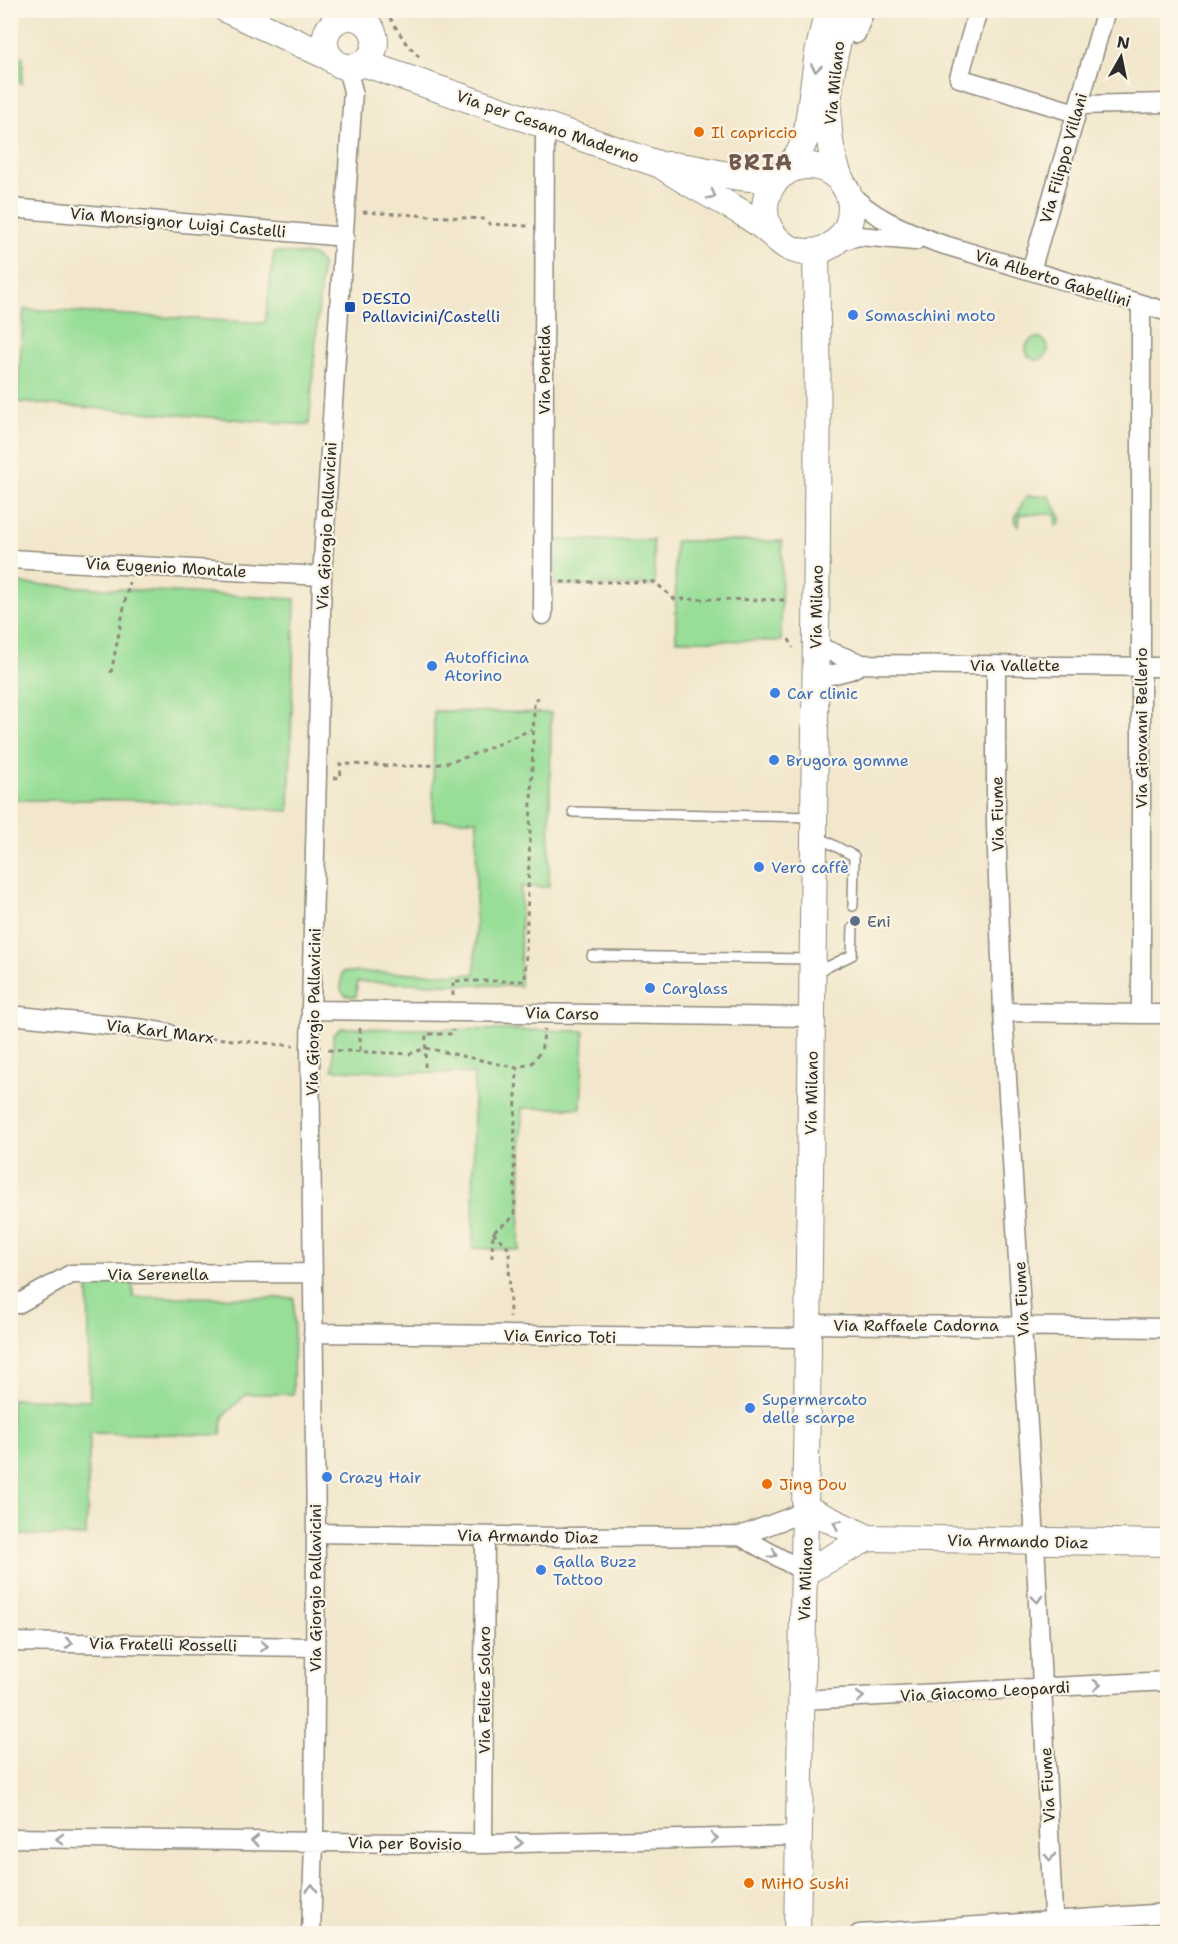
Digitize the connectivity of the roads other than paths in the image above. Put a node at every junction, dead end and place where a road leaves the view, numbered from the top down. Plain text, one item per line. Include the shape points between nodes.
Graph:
1 (227, 10) edge
2 (828, 10) edge
3 (865, 10) edge
4 (978, 10) edge
5 (1106, 10) edge
6 (338, 19) edge
7 (373, 21) edge
8 (852, 22) edge
9 (266, 28) junction
10 (345, 63) junction
11 (435, 87) junction
12 (1167, 103) edge
13 (1078, 110) junction
14 (545, 125) junction
15 (661, 165) junction
16 (784, 174) junction
17 (846, 189) junction
18 (10, 208) edge
19 (345, 237) junction
20 (778, 240) junction
21 (938, 243) junction
22 (825, 247) junction
23 (1030, 271) junction
24 (1141, 304) junction
25 (1167, 312) edge
26 (10, 559) edge
27 (322, 576) junction
28 (543, 615) dead end
29 (805, 648) junction
30 (862, 664) junction
31 (996, 665) junction
32 (1141, 666) junction
33 (1167, 667) edge
34 (815, 679) junction
35 (573, 812) dead end
36 (814, 826) junction
37 (853, 906) dead end
38 (853, 928) dead end
39 (592, 956) dead end
40 (813, 967) junction
41 (312, 1010) junction
42 (1003, 1012) junction
43 (1141, 1014) junction
44 (1167, 1014) edge
45 (10, 1015) edge
46 (812, 1017) junction
47 (168, 1033) road end
48 (313, 1273) junction
49 (10, 1304) edge
50 (1022, 1325) junction
51 (1167, 1328) edge
52 (808, 1331) junction
53 (313, 1334) junction
54 (807, 1509) junction
55 (316, 1533) junction
56 (485, 1536) junction
57 (740, 1536) junction
58 (868, 1538) junction
59 (1035, 1541) junction
60 (1167, 1543) edge
61 (805, 1572) junction
62 (10, 1642) edge
63 (315, 1647) junction
64 (1167, 1681) edge
65 (1042, 1688) junction
66 (802, 1700) junction
67 (799, 1836) junction
68 (10, 1838) edge
69 (314, 1842) junction
70 (483, 1844) junction
71 (1167, 1913) edge
72 (1054, 1927) edge
73 (311, 1934) edge
74 (797, 1934) edge
75 (859, 1934) edge

1 - 9 main road, Via per Cesano Maderno
2 -> 16 main road, Via Milano via 806,137
3 - 8 street
4 - 13 street via 959,78
5 - 13 street, Via Filippo Villani
6 - 7 main road
6 - 9 main road, Via per Cesano Maderno
6 - 10 main road via 325,38 325,45
7 - 10 main road via 372,53
7 - 11 main road, Via per Cesano Maderno via 404,67
8 - 17 main road, Via Milano via 837,43 828,112 833,160
9 - 10 main road, Via per Cesano Maderno
10 - 11 main road, Via per Cesano Maderno
10 - 19 street, Via Giorgio Pallavicini via 353,91
11 - 14 main road, Via per Cesano Maderno
12 - 13 street
13 - 23 street, Via Filippo Villani
14 - 15 main road, Via per Cesano Maderno
14 - 28 street, Via Pontida
15 - 16 main road, Via per Cesano Maderno via 746,177
15 -> 20 main road, Via per Cesano Maderno via 754,220
16 - 17 main road via 816,167 836,176
16 - 20 main road via 772,186 765,206 768,225
17 - 21 street, Via Alberto Gabellini via 875,215
17 - 22 main road via 850,218 844,233
18 - 19 street, Via Monsignor Luigi Castelli
19 - 27 street, Via Giorgio Pallavicini
20 - 22 main road via 794,250
21 - 22 street, Via Alberto Gabellini via 871,236 850,237
21 - 23 street, Via Alberto Gabellini
22 - 29 main road, Via Milano
23 - 24 street, Via Alberto Gabellini
24 - 25 street, Via Alberto Gabellini
24 - 32 street, Via Giovanni Bellerio
26 - 27 street, Via Eugenio Montale
27 - 41 street, Via Giorgio Pallavicini
29 - 30 street, Via Vallette
29 - 34 main road, Via Milano
30 - 31 street, Via Vallette
30 - 34 street, Via Vallette
31 - 32 street, Via Vallette
31 - 42 street, Via Fiume via 996,825
32 - 33 street, Via Vallette
32 - 43 street, Via Giovanni Bellerio
34 - 36 main road, Via Milano
35 - 36 lane
36 - 37 lane via 854,856
36 - 40 main road, Via Milano
38 - 40 lane via 852,956
39 - 40 lane
40 - 46 main road, Via Milano
41 - 46 street, Via Carso
41 - 48 street, Via Giorgio Pallavicini
42 - 43 street
42 - 50 street, Via Fiume
43 - 44 street
45 - 47 street, Via Karl Marx
46 - 52 main road, Via Milano
48 - 49 street, Via Serenella via 71,1274 18,1304
48 - 53 street, Via Giorgio Pallavicini
50 - 51 street, Via Raffaele Cadorna
50 - 52 street, Via Raffaele Cadorna
50 - 59 street, Via Fiume
52 - 53 street, Via Enrico Toti
52 - 54 main road, Via Milano
53 - 55 street, Via Giorgio Pallavicini
54 - 57 street, Via Armando Diaz
58 -> 54 main road, Via Armando Diaz
54 - 61 main road, Via Milano
55 - 56 street, Via Armando Diaz
55 - 63 street, Via Giorgio Pallavicini
56 - 57 street, Via Armando Diaz
56 - 70 street, Via Felice Solaro
57 -> 61 street, Via Armando Diaz
58 - 59 main road, Via Armando Diaz
58 - 61 main road, Via Armando Diaz
59 - 60 main road, Via Armando Diaz
59 -> 65 street, Via Fiume
61 - 66 main road, Via Milano
62 -> 63 street, Via Fratelli Rosselli
63 - 69 street, Via Giorgio Pallavicini
65 -> 64 street, Via Giacomo Leopardi
66 -> 65 street, Via Giacomo Leopardi
65 -> 72 street, Via Fiume
66 - 67 main road, Via Milano
70 -> 67 street, Via per Bovisio
67 - 74 main road, Via Milano
69 -> 68 street, Via per Bovisio
69 - 70 street, Via per Bovisio
73 -> 69 street, Via Giorgio Pallavicini
71 - 72 street
72 - 75 street

